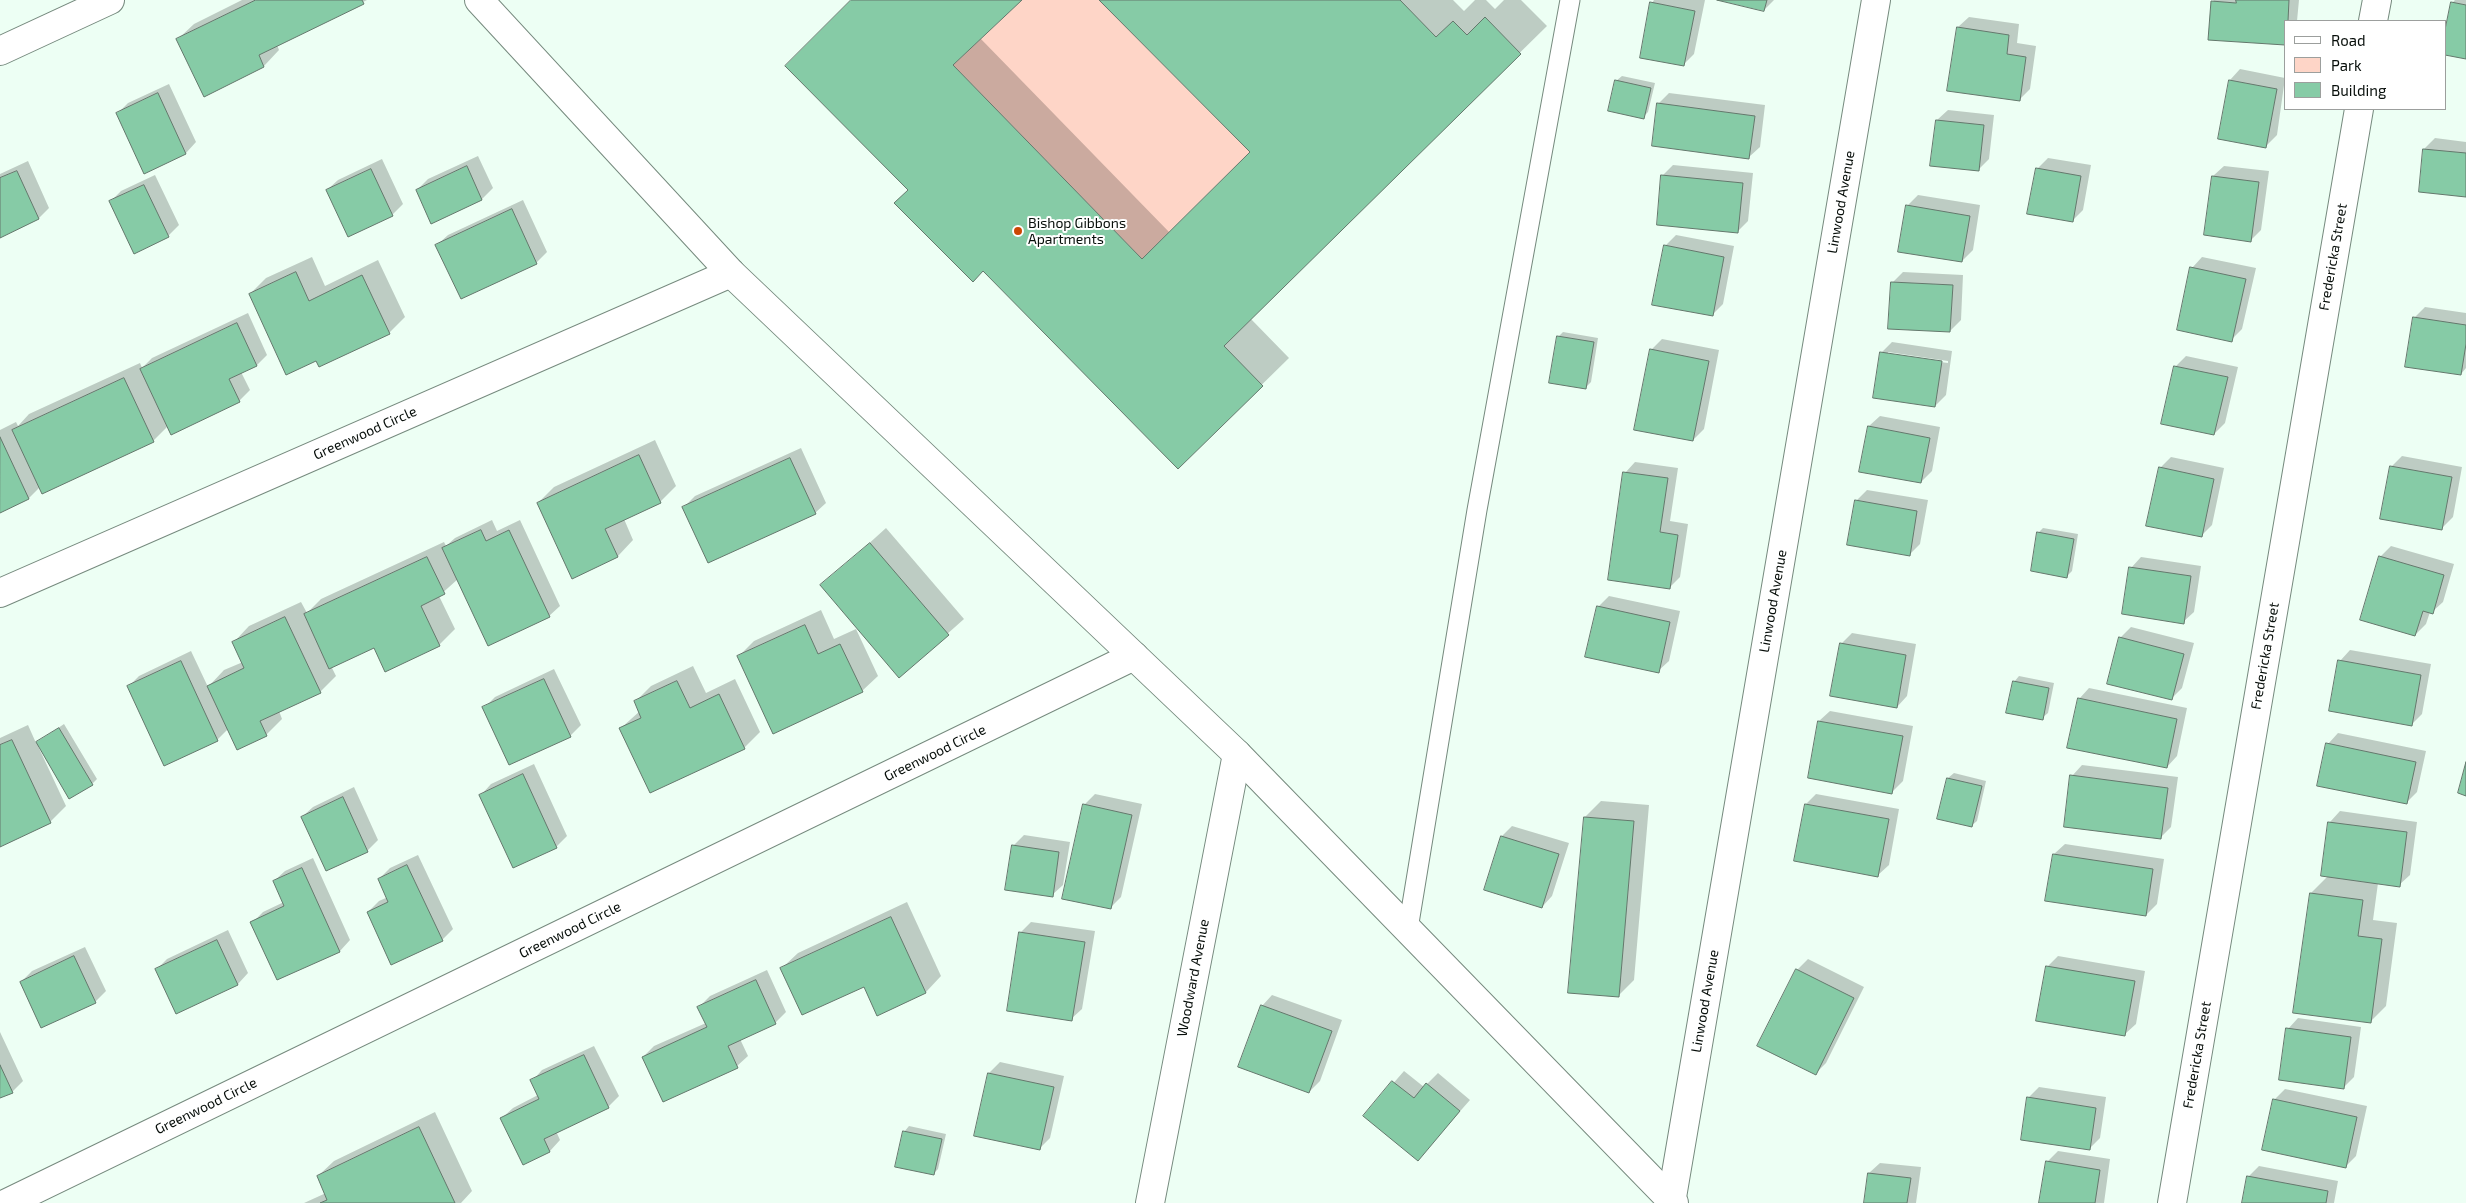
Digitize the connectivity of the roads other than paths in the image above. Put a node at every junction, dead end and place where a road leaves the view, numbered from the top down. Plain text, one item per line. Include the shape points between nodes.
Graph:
1 (110, 0) edge
2 (479, 0) edge
3 (1570, 0) edge
4 (1876, 0) edge
5 (2377, 0) edge
6 (2374, 20) edge
7 (0, 51) edge
8 (2358, 110) edge
9 (730, 273) junction
10 (0, 593) edge
11 (1134, 656) junction
12 (1237, 754) junction
13 (1408, 930) junction
14 (1672, 1202) edge
15 (7, 1203) edge
16 (1150, 1203) edge
17 (2172, 1203) edge

1 - 7 street
2 - 9 street
3 - 13 lane via 1477,510
4 - 14 street, Linwood Avenue
5 - 6 street
8 - 17 street, Fredericka Street
9 - 10 street, Greenwood Circle
9 - 11 street
11 - 12 street
11 - 15 street, Greenwood Circle
12 - 13 street
12 - 16 street, Woodward Avenue
13 - 14 street

